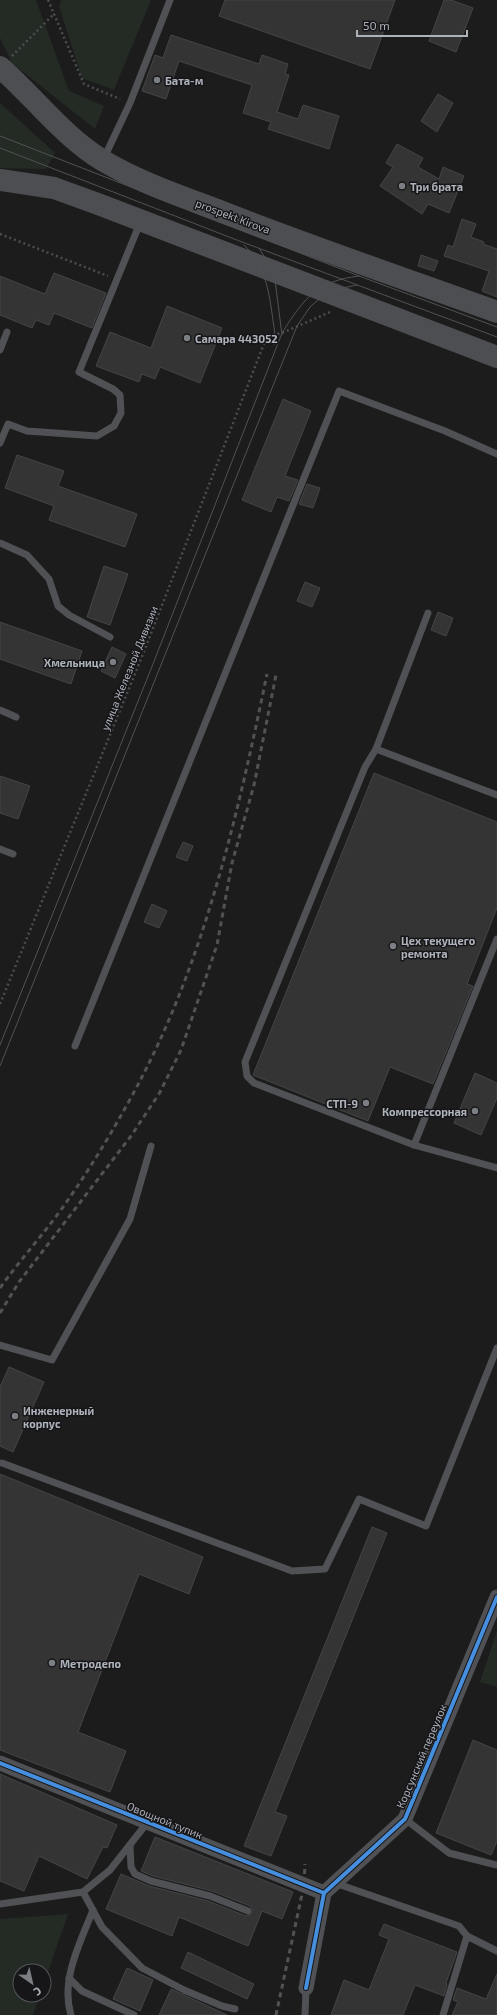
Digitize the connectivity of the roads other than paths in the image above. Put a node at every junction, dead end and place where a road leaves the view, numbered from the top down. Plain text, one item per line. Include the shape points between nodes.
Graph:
1 (170, 0) edge
2 (1, 63) edge
3 (103, 160) junction
4 (0, 180) edge
5 (142, 219) junction
6 (497, 312) edge
7 (7, 332) dead end
8 (0, 350) edge
9 (497, 357) edge
10 (0, 421) edge
11 (8, 424) junction
12 (0, 443) edge
13 (497, 454) edge
14 (0, 543) edge
15 (428, 613) dead end
16 (110, 637) dead end
17 (0, 710) edge
18 (16, 717) dead end
19 (376, 749) junction
20 (497, 795) edge
21 (0, 849) edge
22 (14, 854) dead end
23 (497, 939) edge
24 (75, 1046) dead end
25 (414, 1145) junction
26 (151, 1146) dead end
27 (497, 1168) edge
28 (0, 1345) edge
29 (497, 1348) edge
30 (2, 1463) dead end
31 (497, 1597) edge
32 (0, 1763) edge
33 (405, 1819) junction
34 (147, 1823) junction
35 (130, 1846) junction
36 (497, 1865) edge
37 (335, 1883) junction
38 (84, 1892) junction
39 (324, 1893) junction
40 (0, 1904) edge
41 (93, 1910) junction
42 (248, 1911) dead end
43 (467, 1936) junction
44 (497, 1951) edge
45 (69, 1978) junction
46 (306, 1988) joint
47 (235, 2009) dead end
48 (71, 2015) edge
49 (134, 2015) edge
50 (305, 2015) edge
51 (443, 2015) edge

1 - 3 lane via 130,103
2 - 3 main road, prospekt Kirova via 79,144
3 - 6 main road, prospekt Kirova via 160,188 305,244
4 - 5 main road via 54,188
5 - 9 main road via 262,268
5 - 11 lane via 79,372 120,395 121,413 114,426 97,436 27,431
7 - 8 lane
10 - 11 lane
11 - 12 lane
13 - 24 lane via 339,391
14 - 16 lane via 27,555 49,579 58,606 69,615
15 - 19 lane
17 - 18 lane
19 - 20 lane
19 - 25 lane via 365,768 245,1062 247,1076 254,1083
21 - 22 lane
23 - 25 lane
25 - 27 lane
26 - 28 lane via 130,1219 52,1360
29 - 30 lane via 426,1526 359,1499 326,1569 292,1571
31 - 33 street, Корсунский переулок
32 - 34 street, Овощной тупик
33 - 36 lane via 449,1853
33 - 37 street, Корсунский переулок
34 - 35 lane
34 - 39 street, Овощной тупик
35 - 38 lane via 110,1870
35 - 42 lane via 131,1866 135,1874 151,1881 210,1896
37 - 39 street, Корсунский переулок
37 - 43 lane via 459,1926
38 - 40 lane
38 - 41 lane
39 - 46 street
41 - 45 lane
41 - 47 lane via 102,1926 142,1968 184,1990
43 - 44 lane
43 - 51 lane
45 - 48 lane via 68,2007
45 - 49 lane via 82,1990
46 - 50 lane

